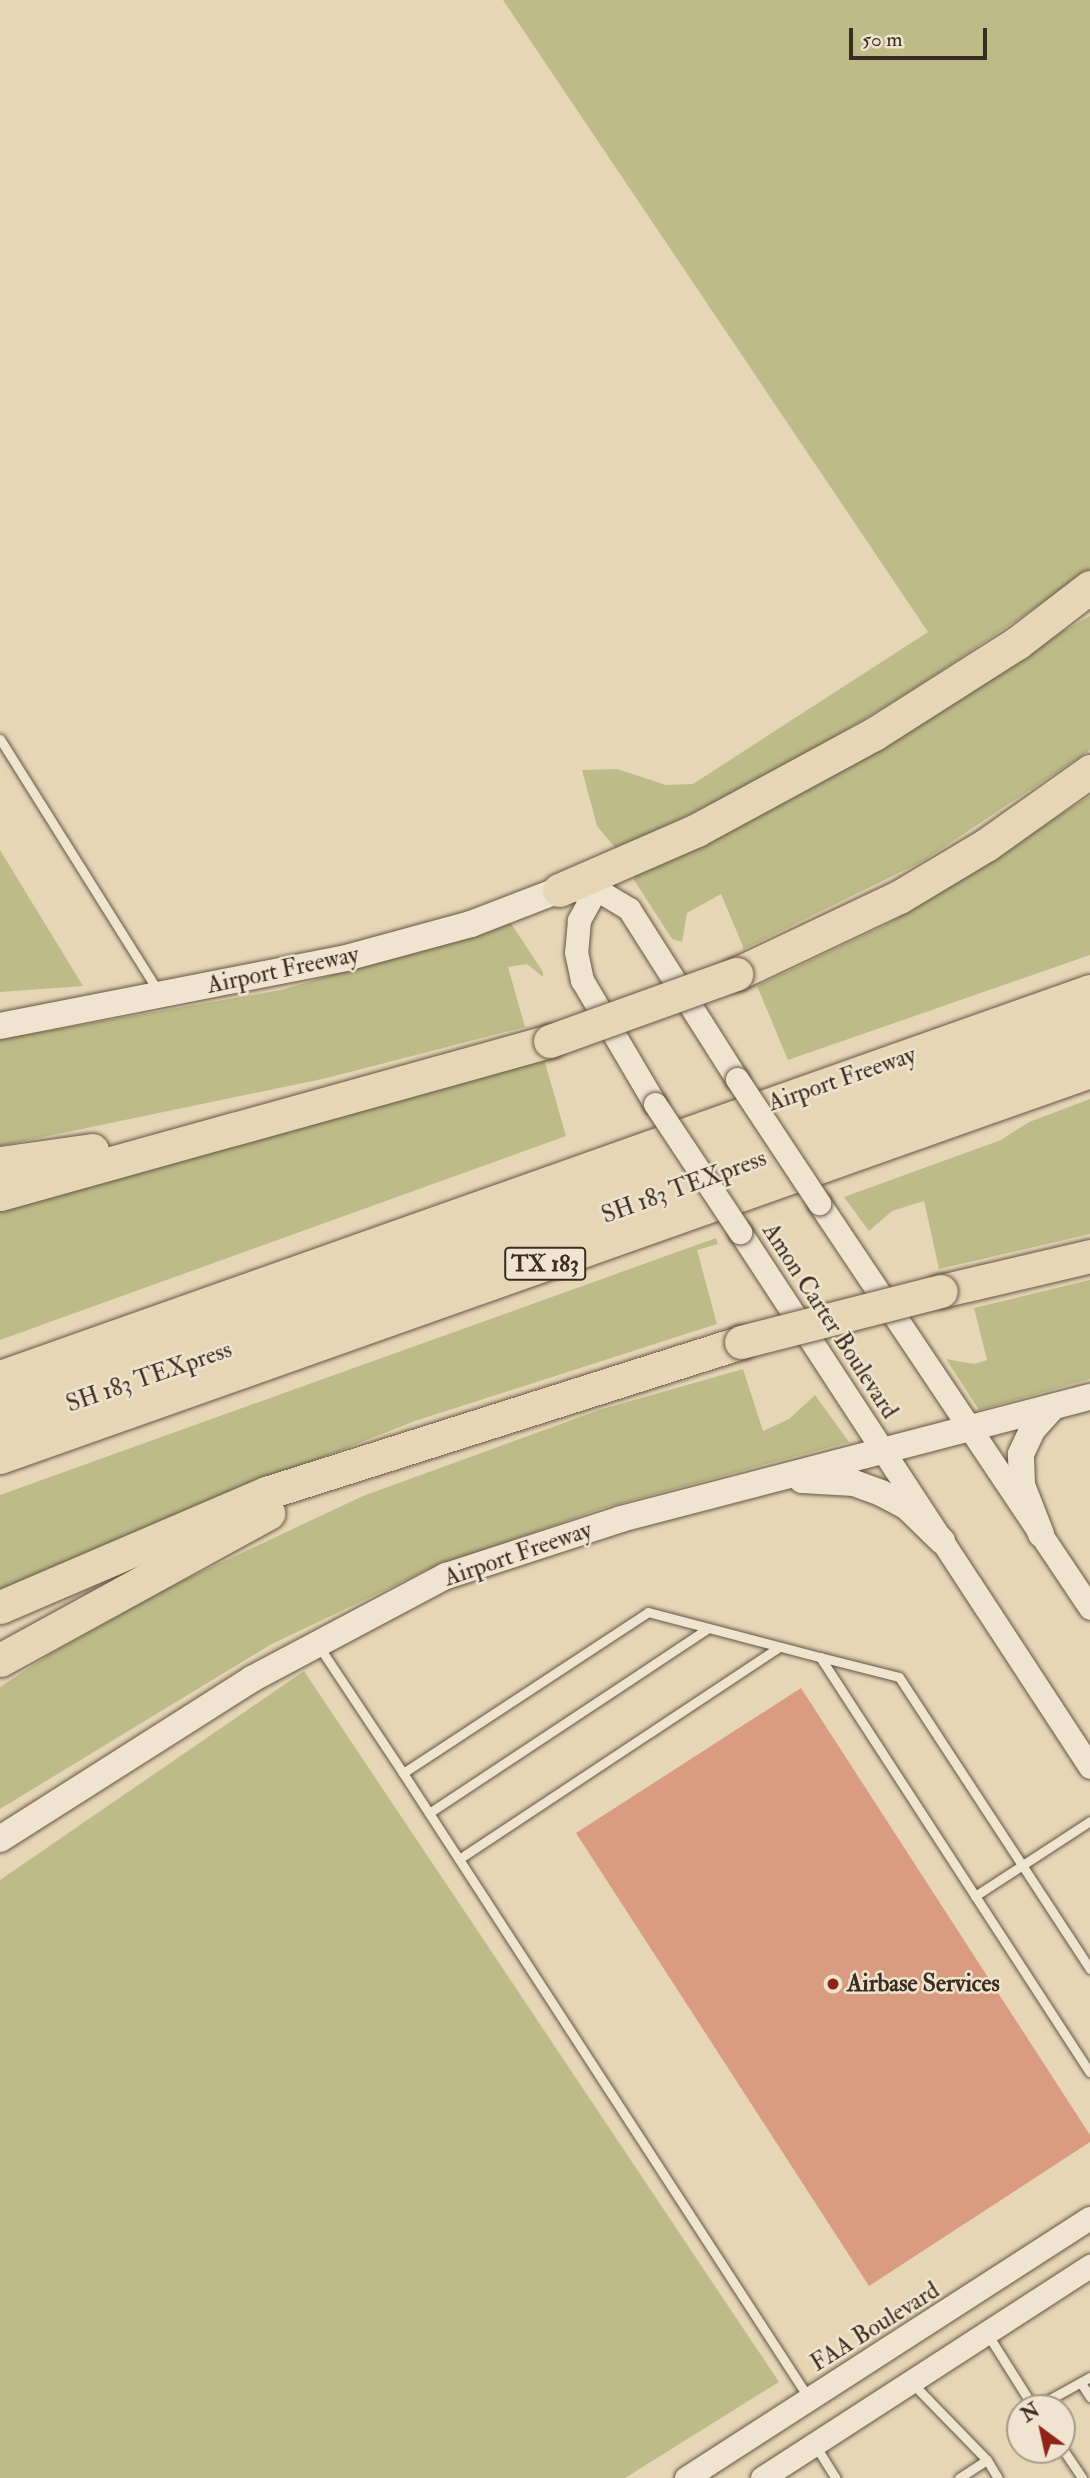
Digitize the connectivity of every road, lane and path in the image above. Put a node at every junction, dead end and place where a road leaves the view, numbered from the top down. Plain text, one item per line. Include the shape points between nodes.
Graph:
1 (1090, 587) edge
2 (1090, 608) edge
3 (1017, 643) junction
4 (0, 739) edge
5 (1090, 771) edge
6 (603, 879) junction
7 (559, 890) joint
8 (1090, 991) edge
9 (162, 995) junction
10 (1090, 1017) edge
11 (0, 1026) edge
12 (1090, 1043) edge
13 (1090, 1071) edge
14 (195, 1138) junction
15 (0, 1163) edge
16 (0, 1194) edge
17 (1090, 1256) edge
18 (0, 1377) edge
19 (1090, 1397) edge
20 (0, 1402) edge
21 (1052, 1408) junction
22 (500, 1416) junction
23 (0, 1429) edge
24 (970, 1429) junction
25 (885, 1451) junction
26 (0, 1457) edge
27 (776, 1479) junction
28 (1041, 1534) junction
29 (943, 1541) junction
30 (0, 1607) edge
31 (1090, 1608) edge
32 (708, 1628) junction
33 (317, 1645) junction
34 (779, 1647) junction
35 (820, 1657) junction
36 (0, 1660) edge
37 (1090, 1767) edge
38 (403, 1773) junction
39 (429, 1813) junction
40 (1090, 1821) edge
41 (0, 1839) edge
42 (459, 1859) junction
43 (1022, 1865) junction
44 (975, 1896) junction
45 (1090, 1969) edge
46 (1090, 2072) edge
47 (1090, 2218) edge
48 (1090, 2266) edge
49 (987, 2334) junction
50 (1090, 2377) edge
51 (912, 2383) junction
52 (1081, 2383) junction
53 (1025, 2394) edge
54 (1060, 2394) edge
55 (1090, 2397) edge
56 (801, 2405) junction
57 (815, 2444) junction
58 (987, 2460) junction
59 (686, 2478) edge
60 (762, 2478) edge
61 (836, 2478) edge
62 (959, 2478) edge
63 (999, 2478) edge

1 - 3 highway
2 - 3 highway
3 - 6 highway via 810,770
4 - 9 lane
5 - 14 highway, bridge via 986,845 899,897 736,974 550,1041
6 - 7 highway
6 - 24 street, bridge via 634,916
6 - 25 street, Amon Carter Boulevard, bridge via 576,941 582,980 655,1104
7 - 9 main road, Airport Freeway via 471,924 346,958
8 - 18 highway, Airport Freeway
9 - 11 main road, Airport Freeway
10 - 20 highway, SH 183 TEXpress
12 - 23 highway, SH 183 TEXpress
13 - 26 highway, TX 183
14 - 15 highway
14 - 16 highway
17 - 22 highway, bridge via 741,1342
19 - 21 main road, Airport Freeway
21 - 24 main road, Airport Freeway
21 - 28 main road via 1032,1430 1021,1454 1023,1485
22 - 30 highway via 266,1493
22 - 36 highway via 274,1510
24 - 25 main road, Airport Freeway
24 - 28 street
25 - 27 main road, Airport Freeway
25 - 29 street, Amon Carter Boulevard
27 - 29 main road via 854,1483 881,1493 908,1507
27 - 33 main road, Airport Freeway via 621,1519 446,1576
28 - 31 street
29 - 37 street, Amon Carter Boulevard
32 - 34 lane
32 - 38 lane via 648,1612
32 - 39 lane
33 - 38 lane
33 - 41 main road, Airport Freeway via 252,1679
34 - 35 lane
34 - 42 lane
35 - 43 lane via 899,1677
35 - 44 lane
38 - 39 lane
39 - 42 lane
40 - 43 lane
42 - 56 lane
43 - 44 lane
43 - 45 lane
44 - 46 lane
47 - 56 street, FAA Boulevard
48 - 49 street
49 - 51 street
49 - 53 lane
50 - 52 lane
51 - 57 street
51 - 58 lane
52 - 54 lane
52 - 55 lane
56 - 57 street
56 - 59 street, FAA Boulevard
57 - 60 street
57 - 61 lane
58 - 62 lane
58 - 63 lane

